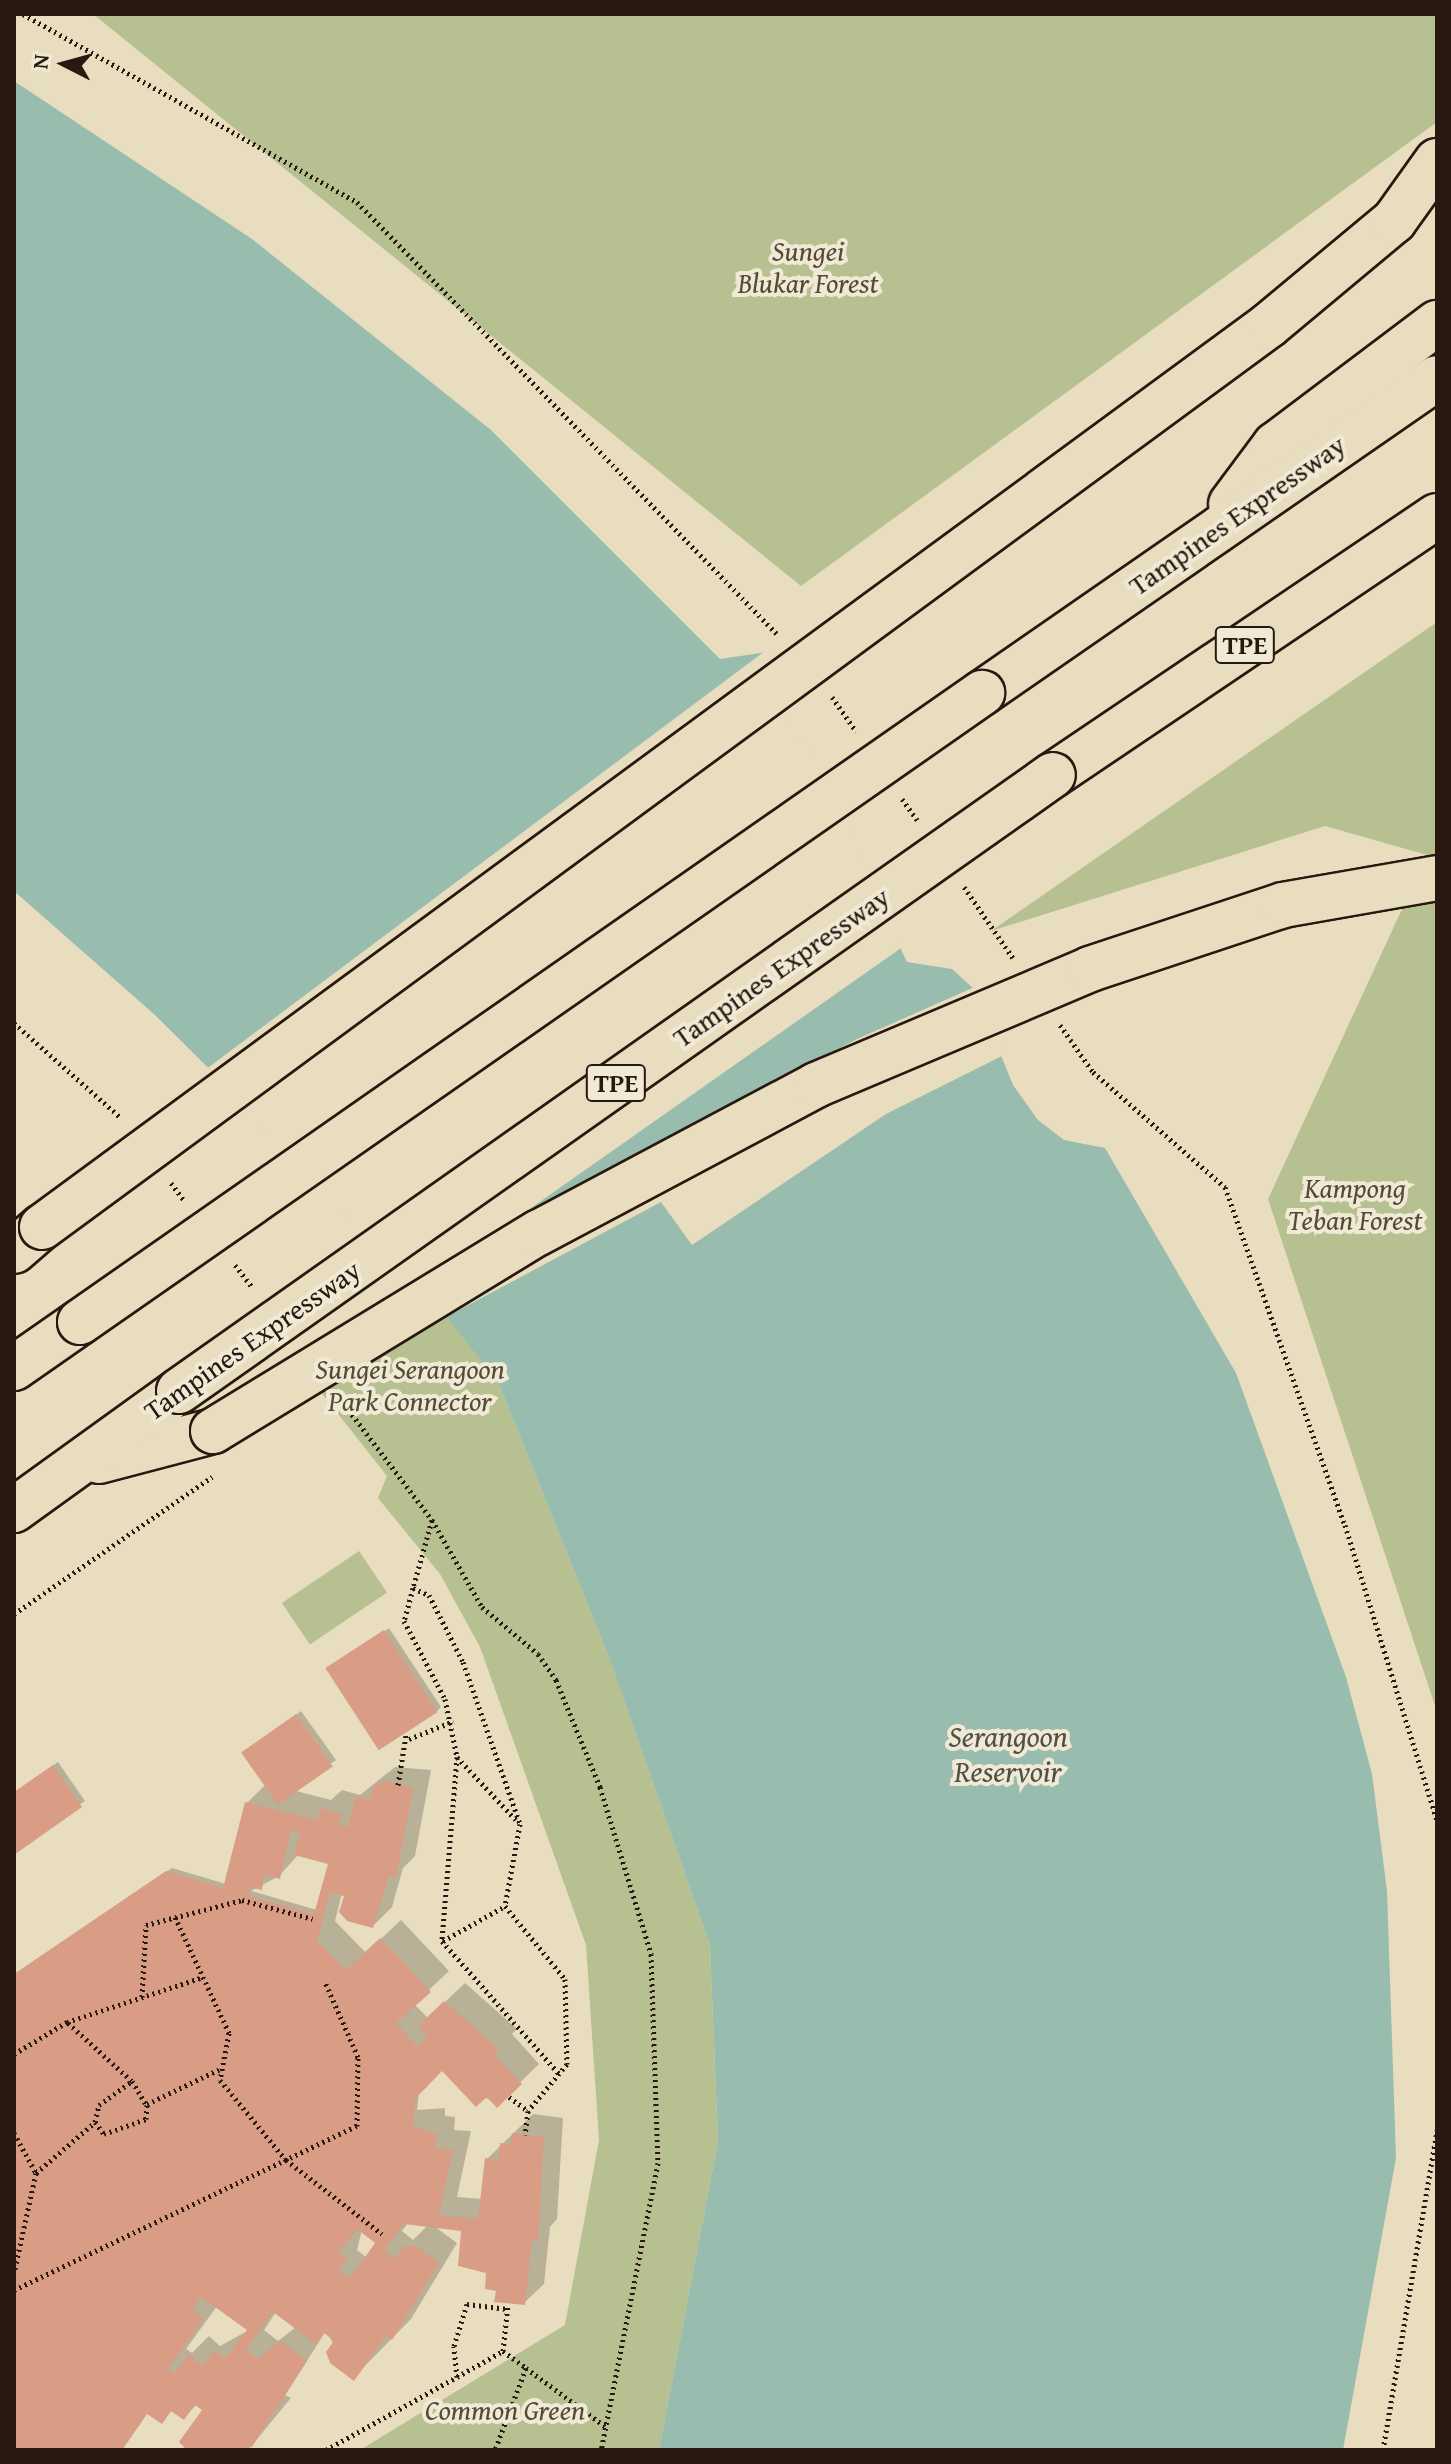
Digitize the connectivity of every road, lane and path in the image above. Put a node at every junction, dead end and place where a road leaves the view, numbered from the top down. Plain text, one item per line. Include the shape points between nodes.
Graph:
1 (1437, 161) edge
2 (1437, 323) edge
3 (1437, 378) edge
4 (1437, 516) edge
5 (1210, 531) junction
6 (1437, 878) edge
7 (14, 1023) edge
8 (128, 1127) dead end
9 (167, 1177) dead end
10 (196, 1215) dead end
11 (28, 1239) edge
12 (226, 1253) dead end
13 (265, 1303) dead end
14 (14, 1368) edge
15 (334, 1391) dead end
16 (216, 1451) junction
17 (75, 1468) junction
18 (14, 1510) edge
19 (432, 1520) junction
20 (413, 1588) junction
21 (14, 1614) edge
22 (454, 1721) junction
23 (457, 1757) junction
24 (398, 1785) dead end
25 (520, 1824) junction
26 (505, 1906) junction
27 (175, 1917) junction
28 (313, 1919) dead end
29 (442, 1941) junction
30 (203, 1977) junction
31 (325, 1982) dead end
32 (142, 1997) junction
33 (67, 2022) junction
34 (14, 2054) edge
35 (223, 2068) junction
36 (560, 2075) junction
37 (132, 2081) junction
38 (509, 2097) dead end
39 (147, 2104) junction
40 (528, 2111) junction
41 (95, 2122) junction
42 (1437, 2130) edge
43 (14, 2133) edge
44 (525, 2135) dead end
45 (286, 2160) junction
46 (36, 2173) junction
47 (382, 2234) dead end
48 (14, 2273) edge
49 (14, 2290) edge
50 (503, 2351) junction
51 (526, 2368) junction
52 (457, 2377) junction
53 (606, 2427) junction
54 (326, 2450) edge
55 (495, 2450) edge
56 (601, 2450) edge
57 (1383, 2450) edge

1 - 11 highway, bridge via 1394,221 1269,325
2 - 5 highway via 1275,445
3 - 5 highway, Tampines Expressway
4 - 17 highway, Tampines Expressway / TPE, bridge via 1053,775
5 - 14 highway, Tampines Expressway, bridge
6 - 16 highway, bridge via 1283,905 1090,969 816,1085 538,1233
7 - 8 path
9 - 10 path
12 - 13 path
15 - 19 path
16 - 17 highway
16 - 21 path
17 - 18 highway, Tampines Expressway / TPE
19 - 20 path
19 - 53 path via 482,1607 538,1654 556,1680 600,1787 651,1954 658,2163
20 - 22 path via 404,1621
20 - 25 path via 429,1595 463,1662
22 - 23 path
22 - 24 path via 408,1737
23 - 25 path
23 - 29 path
25 - 26 path
26 - 29 path
26 - 36 path via 565,1979 567,2064
27 - 28 path via 242,1900
27 - 30 path
27 - 32 path via 146,1925
29 - 36 path
30 - 32 path
30 - 35 path via 229,2033
31 - 45 path via 358,2057 357,2126
32 - 33 path
33 - 34 path
33 - 37 path
35 - 39 path
35 - 45 path via 220,2080
36 - 40 path
37 - 39 path
37 - 41 path via 99,2105
38 - 40 path
39 - 41 path via 146,2119 104,2134
40 - 44 path
41 - 46 path
42 - 57 path
43 - 46 path
45 - 47 path
45 - 49 path
46 - 48 path
50 - 51 path
50 - 52 path
50 - 52 path via 508,2306 467,2304 454,2346
51 - 53 path
51 - 55 path
52 - 54 path
53 - 56 path

